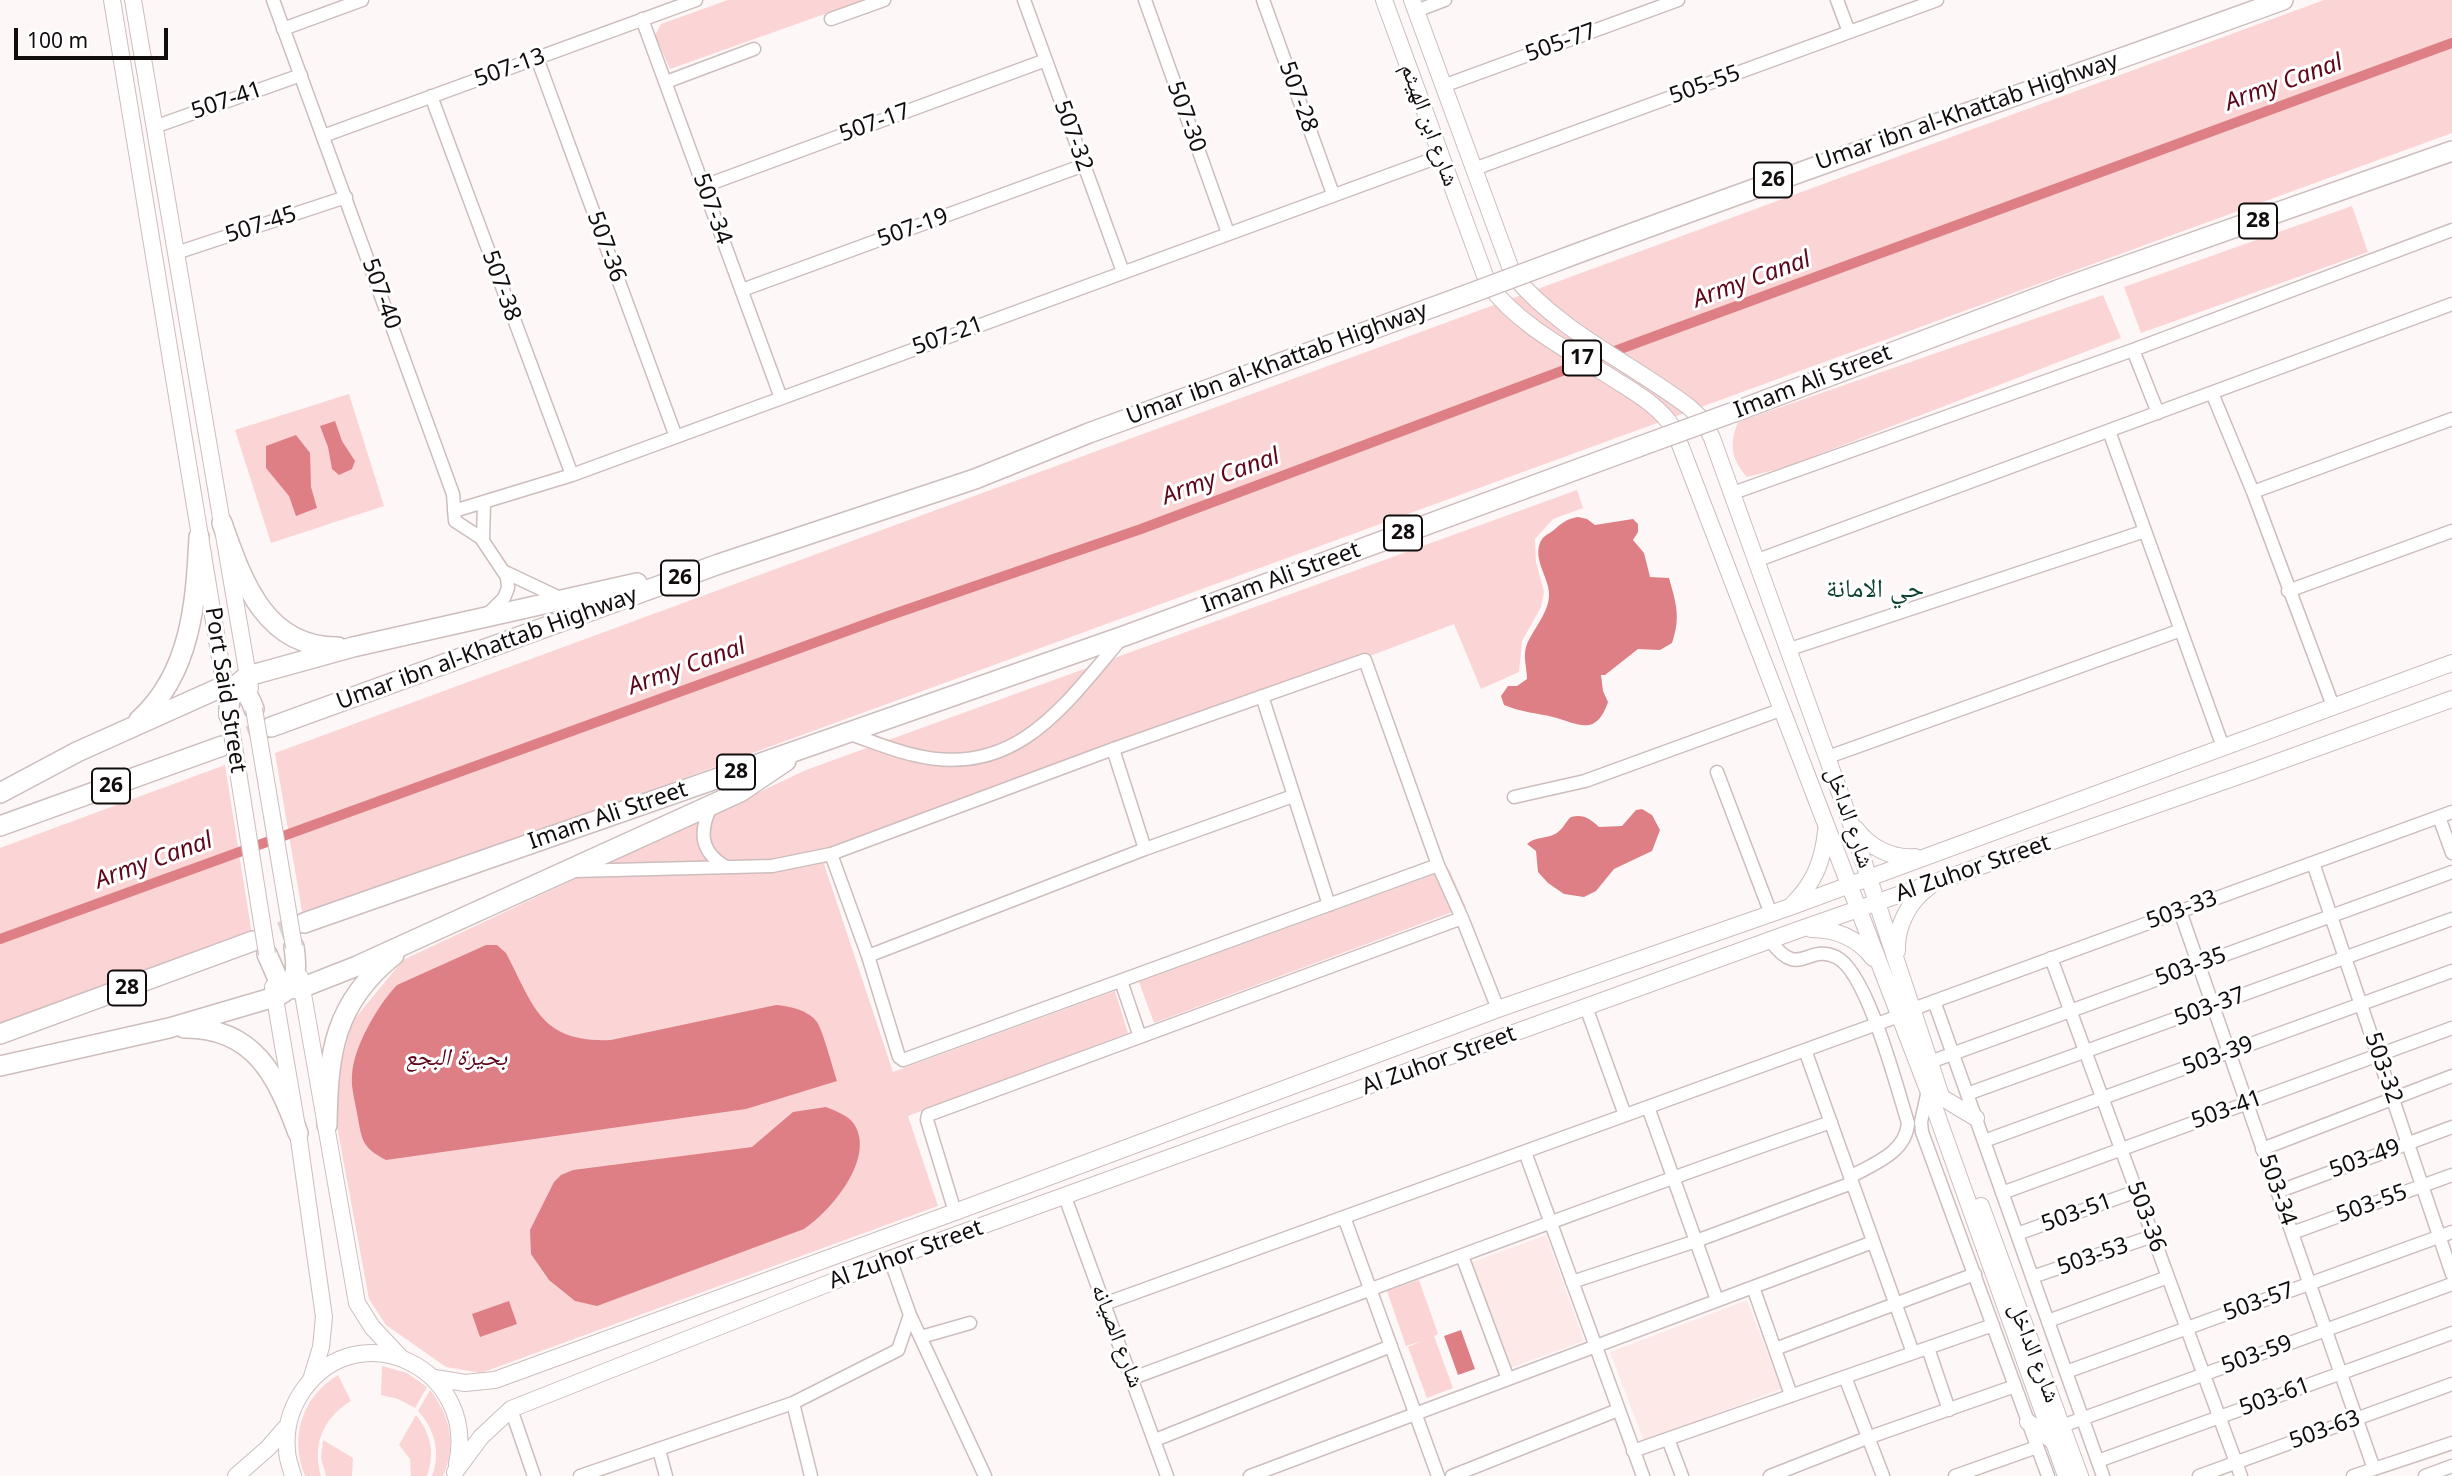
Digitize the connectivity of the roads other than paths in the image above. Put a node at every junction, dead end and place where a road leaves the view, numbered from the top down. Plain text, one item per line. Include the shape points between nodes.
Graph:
1 (113, 0) edge
2 (133, 0) edge
3 (273, 0) edge
4 (362, 0) edge
5 (696, 0) edge
6 (884, 0) edge
7 (1024, 0) edge
8 (1145, 0) edge
9 (1263, 0) edge
10 (1384, 0) edge
11 (1445, 0) edge
12 (1678, 0) edge
13 (1837, 0) edge
14 (1937, 0) edge
15 (2283, 0) edge
16 (1414, 5) edge
17 (642, 19) junction
18 (831, 19) dead end
19 (284, 29) junction
20 (1849, 32) junction
21 (754, 48) dead end
22 (537, 58) junction
23 (1046, 60) junction
24 (301, 75) junction
25 (666, 82) junction
26 (1443, 86) junction
27 (431, 96) junction
28 (1452, 110) junction
29 (1427, 119) junction
30 (154, 127) junction
31 (323, 136) junction
32 (2452, 151) edge
33 (1441, 156) junction
34 (1084, 165) junction
35 (1474, 169) junction
36 (704, 186) junction
37 (1333, 194) junction
38 (346, 197) junction
39 (2452, 230) edge
40 (1228, 233) junction
41 (1501, 243) joint
42 (1475, 250) joint
43 (176, 253) junction
44 (1123, 272) junction
45 (742, 290) junction
46 (2452, 304) edge
47 (2133, 350) junction
48 (2212, 393) junction
49 (782, 398) junction
50 (2158, 413) junction
51 (2452, 419) edge
52 (2109, 431) junction
53 (676, 437) junction
54 (572, 475) junction
55 (1733, 492) junction
56 (2253, 492) junction
57 (484, 502) junction
58 (454, 512) junction
59 (222, 523) junction
60 (2145, 531) junction
61 (2452, 531) edge
62 (199, 537) junction
63 (483, 540) junction
64 (1758, 560) junction
65 (719, 564) junction
66 (505, 572) junction
67 (2288, 591) junction
68 (563, 600) junction
69 (484, 618) junction
70 (2181, 630) junction
71 (1124, 636) junction
72 (353, 647) junction
73 (1790, 649) junction
74 (2452, 663) edge
75 (236, 691) junction
76 (1262, 696) junction
77 (2452, 699) edge
78 (2333, 706) junction
79 (254, 709) joint
80 (1780, 710) junction
81 (271, 727) tunnel mouth
82 (129, 728) junction
83 (847, 733) junction
84 (222, 746) tunnel mouth
85 (805, 747) junction
86 (2223, 747) junction
87 (1113, 750) junction
88 (1828, 757) junction
89 (1717, 772) dead end
90 (1838, 786) junction
91 (0, 793) edge
92 (1293, 796) junction
93 (1814, 796) junction
94 (1514, 797) dead end
95 (712, 804) junction
96 (2446, 815) edge
97 (1850, 821) junction
98 (0, 826) edge
99 (1826, 829) junction
100 (1145, 849) junction
101 (2452, 853) edge
102 (831, 854) junction
103 (1928, 856) junction
104 (2313, 863) junction
105 (1438, 865) junction
106 (727, 867) junction
107 (563, 871) junction
108 (2452, 872) edge
109 (1870, 877) junction
110 (1937, 881) junction
111 (1848, 886) junction
112 (1878, 902) junction
113 (1329, 905) junction
114 (1790, 907) junction
115 (1857, 910) junction
116 (2180, 911) junction
117 (1771, 914) junction
118 (2331, 916) junction
119 (1462, 918) junction
120 (2452, 919) edge
121 (304, 923) tunnel mouth
122 (1798, 930) junction
123 (415, 940) junction
124 (1770, 940) junction
125 (294, 947) joint
126 (260, 948) junction
127 (868, 956) junction
128 (2051, 958) junction
129 (2345, 958) junction
130 (1897, 961) junction
131 (2198, 965) junction
132 (1880, 967) junction
133 (2452, 971) edge
134 (1121, 981) junction
135 (288, 986) junction
136 (1934, 1001) junction
137 (2361, 1004) junction
138 (2213, 1006) junction
139 (1586, 1007) junction
140 (1497, 1009) junction
141 (2071, 1011) junction
142 (1906, 1012) junction
143 (1877, 1024) junction
144 (169, 1028) junction
145 (2452, 1028) edge
146 (0, 1034) edge
147 (1140, 1037) junction
148 (1805, 1050) junction
149 (2085, 1051) junction
150 (2229, 1052) junction
151 (1953, 1054) junction
152 (2378, 1055) junction
153 (1930, 1062) junction
154 (0, 1066) edge
155 (2452, 1076) edge
156 (1935, 1093) junction
157 (1967, 1094) junction
158 (2102, 1098) junction
159 (2393, 1098) junction
160 (2246, 1103) junction
161 (1648, 1107) junction
162 (1625, 1115) junction
163 (1976, 1118) junction
164 (1831, 1122) junction
165 (1921, 1122) junction
166 (327, 1125) junction
167 (2452, 1127) edge
168 (1907, 1130) junction
169 (298, 1133) junction
170 (1984, 1140) junction
171 (2408, 1143) junction
172 (2121, 1149) junction
173 (2262, 1149) junction
174 (1525, 1152) junction
175 (2452, 1175) edge
176 (1672, 1177) junction
177 (1851, 1180) junction
178 (2422, 1186) junction
179 (2137, 1191) junction
180 (2277, 1192) junction
181 (2002, 1193) junction
182 (1065, 1197) junction
183 (955, 1212) junction
184 (1344, 1217) junction
185 (1551, 1224) junction
186 (2291, 1233) junction
187 (961, 1234) junction
188 (2017, 1234) junction
189 (2446, 1234) edge
190 (2153, 1236) junction
191 (1696, 1241) junction
192 (1873, 1242) junction
193 (1462, 1256) junction
194 (890, 1259) junction
195 (2452, 1274) edge
196 (1975, 1275) junction
197 (2032, 1277) junction
198 (2168, 1277) junction
199 (1572, 1282) junction
200 (2309, 1283) junction
201 (2452, 1284) edge
202 (1753, 1287) junction
203 (1370, 1290) junction
204 (1717, 1300) junction
205 (1104, 1304) junction
206 (1895, 1304) junction
207 (910, 1315) junction
208 (2048, 1321) junction
209 (970, 1324) dead end
210 (1993, 1325) junction
211 (2187, 1328) junction
212 (2325, 1330) junction
213 (2452, 1333) edge
214 (921, 1337) junction
215 (1391, 1346) junction
216 (1595, 1346) junction
217 (1928, 1348) junction
218 (1775, 1349) junction
219 (1913, 1353) junction
220 (401, 1358) junction
221 (2066, 1372) junction
222 (2340, 1373) junction
223 (2204, 1374) junction
224 (1845, 1377) junction
225 (435, 1378) junction
226 (1133, 1378) junction
227 (1508, 1379) junction
228 (310, 1380) junction
229 (2452, 1384) edge
230 (2015, 1386) junction
231 (1791, 1395) junction
232 (793, 1403) junction
233 (511, 1409) junction
234 (1618, 1410) junction
235 (1950, 1410) junction
236 (1416, 1414) junction
237 (2219, 1417) junction
238 (2083, 1419) junction
239 (2356, 1419) junction
240 (2028, 1422) junction
241 (288, 1424) junction
242 (2062, 1426) junction
243 (1867, 1438) junction
244 (1668, 1439) junction
245 (1155, 1440) junction
246 (2054, 1443) junction
247 (2452, 1443) edge
248 (2037, 1447) junction
249 (659, 1450) junction
250 (1633, 1451) junction
251 (2098, 1461) junction
252 (2236, 1462) junction
253 (2452, 1466) edge
254 (2374, 1469) junction
255 (454, 1474) edge
256 (236, 1476) edge
257 (293, 1476) edge
258 (534, 1476) edge
259 (580, 1476) edge
260 (666, 1476) edge
261 (811, 1476) edge
262 (985, 1476) edge
263 (1167, 1476) edge
264 (1251, 1476) edge
265 (1438, 1476) edge
266 (1452, 1476) edge
267 (1643, 1476) edge
268 (1682, 1476) edge
269 (1770, 1476) edge
270 (1883, 1476) edge
271 (1955, 1476) edge
272 (2048, 1476) edge
273 (2066, 1476) edge
274 (2080, 1476) edge
275 (2103, 1476) edge
276 (2199, 1476) edge
277 (2241, 1476) edge
278 (2353, 1476) edge
279 (2424, 1476) edge

1 - 62 main road, Port Said Street
2 - 30 main road, Port Said Street
3 - 19 street, 507-40
4 - 19 street
5 - 17 street, 507-13
6 - 18 street
7 - 23 street, 507-32
8 - 40 street, 507-30
9 - 37 street, 507-28
10 - 29 main road, شارع ابن الهيثم / 17
11 - 16 street
12 - 26 street, 505-77
13 - 20 street
14 - 20 street, 505-55
15 - 65 highway, Umar ibn al-Khattab Highway / 26, bridge via 1757,186 975,479
16 - 26 main road, شارع ابن الهيثم / 17
17 - 22 street, 507-13
17 - 25 street, 507-34
19 - 24 street, 507-40
20 - 35 street, 505-55
21 - 25 street
22 - 27 street, 507-13
22 - 53 street, 507-36
23 - 34 street, 507-32
23 - 36 street, 507-17
24 - 30 street, 507-41
24 - 31 street, 507-40
25 - 36 street, 507-34
26 - 28 main road, شارع ابن الهيثم / 17
27 - 31 street, 507-13
27 - 54 street, 507-38
28 - 29 main road
28 - 35 main road, شارع ابن الهيثم / 17
29 - 33 main road, شارع ابن الهيثم / 17
30 - 43 main road, Port Said Street
31 - 38 street, 507-40
32 - 71 highway, Imam Ali Street / 28, bridge via 2063,288
33 - 37 street, 507-21
33 - 42 main road, شارع ابن الهيثم / 17
34 - 44 street, 507-32
34 - 45 street, 507-19
35 - 41 main road, شارع ابن الهيثم / 17
36 - 45 street, 507-34
37 - 40 street, 507-21
38 - 43 street, 507-45
38 - 58 street, 507-40 via 453,494
39 - 47 street
40 - 44 street, 507-21
41 - 55 main road, شارع الداخل / 17, bridge via 1513,275 1555,317 1703,420
42 - 80 main road, شارع الداخل / 17, bridge via 1488,284 1508,309 1661,411 1674,429
43 - 59 main road, Port Said Street
44 - 49 street, 507-21
45 - 49 street, 507-34
46 - 48 street
47 - 50 street
47 - 55 street
48 - 50 street
48 - 56 street
49 - 53 street, 507-21
50 - 52 street
51 - 56 street
52 - 60 street
52 - 64 street
53 - 54 street, 507-21
54 - 57 street, 507-21
55 - 64 main road, شارع الداخل
56 - 67 street
57 - 58 street, 507-21
57 - 63 street
58 - 63 street via 456,523
59 - 72 highway via 253,600 276,624 313,644
59 - 75 main road, Port Said Street
60 - 70 street
60 - 73 street
61 - 67 street
62 - 75 main road, Port Said Street
62 - 82 highway via 189,630 177,668 156,701
63 - 66 street
64 - 73 main road, شارع الداخل
65 - 68 highway
65 - 81 highway, Umar ibn al-Khattab Highway / 26
66 - 68 street
66 - 69 street via 506,593
67 - 78 street
68 - 69 highway
69 - 72 highway
70 - 86 street
70 - 88 street
71 - 83 highway, Imam Ali Street / 28
71 - 83 street via 1048,722 995,753 934,759
72 - 75 highway
73 - 88 main road, شارع الداخل
74 - 78 main road, Al Zuhor Street
75 - 79 highway
75 - 82 highway
75 - 126 main road, Port Said Street, bridge
76 - 87 street
76 - 92 street
76 - 105 street via 1365,660
77 - 110 main road, Al Zuhor Street
78 - 86 main road, Al Zuhor Street
79 - 125 main road, Port Said Street, bridge
80 - 93 main road, شارع الداخل
80 - 94 street via 1585,781
82 - 91 highway
83 - 85 highway, Imam Ali Street / 28
84 - 98 highway, 26
85 - 95 highway via 747,788
85 - 121 highway, Imam Ali Street / 28
86 - 103 main road, Al Zuhor Street
87 - 100 street
87 - 102 street
88 - 90 main road, شارع الداخل
89 - 117 street
90 - 93 main road
90 - 97 main road, شارع الداخل
92 - 100 street
92 - 113 street
93 - 99 main road, شارع الداخل
95 - 106 street via 704,827 705,847 709,856
95 - 107 highway
96 - 101 street
96 - 104 street, 503-33
97 - 103 main road via 1861,836 1883,851 1910,858
97 - 109 main road, شارع الداخل
99 - 111 main road, شارع الداخل
99 - 114 main road via 1817,872
100 - 127 street
102 - 106 street via 772,866
102 - 127 street
103 - 109 main road, Al Zuhor Street
104 - 116 street, 503-33
104 - 118 street, 503-32
105 - 113 street
105 - 119 street
106 - 107 street
107 - 123 highway
108 - 118 street, 503-35
109 - 111 main road, Al Zuhor Street
109 - 112 main road, شارع الداخل
110 - 112 main road, Al Zuhor Street
110 - 130 main road via 1905,915
111 - 114 main road, Al Zuhor Street
111 - 115 main road, شارع الداخل
112 - 115 main road, Al Zuhor Street
112 - 130 main road, شارع الداخل
113 - 134 street
114 - 117 main road, Al Zuhor Street
115 - 122 main road, Al Zuhor Street
115 - 132 main road, شارع الداخل
116 - 128 street, 503-33
116 - 131 street, 503-34
117 - 140 main road, Al Zuhor Street
118 - 129 street, 503-32
118 - 131 street, 503-35
119 - 140 street
119 - 147 street
120 - 129 street, 503-37
122 - 124 main road, Al Zuhor Street
122 - 132 main road via 1845,935 1871,954
123 - 135 highway
123 - 166 highway via 372,974 345,1013 331,1057
124 - 139 main road, Al Zuhor Street
124 - 143 street via 1787,959 1822,954 1846,964
125 - 135 highway via 296,967
126 - 135 highway
126 - 146 highway, 28
127 - 134 street via 903,1060
128 - 136 street, 503-33
128 - 141 street, 503-36
129 - 137 street, 503-32
129 - 138 street, 503-37
130 - 142 main road, شارع الداخل
131 - 138 street, 503-34
131 - 141 street, 503-35
132 - 142 main road, شارع الداخل
133 - 137 street, 503-39
134 - 147 street
135 - 144 highway
135 - 166 main road
135 - 169 main road
136 - 142 street, 503-33
136 - 151 street
137 - 150 street, 503-39
137 - 152 street, 503-32
138 - 149 street, 503-37
138 - 150 street, 503-34
139 - 162 street
139 - 182 main road, Al Zuhor Street
140 - 183 main road, Al Zuhor Street
141 - 149 street, 503-36
141 - 151 street, 503-35
142 - 143 street, 503-33
142 - 153 main road, شارع الداخل
142 - 156 main road, شارع الداخل
143 - 148 street, 503-33
143 - 168 street
144 - 154 highway
144 - 169 highway via 215,1031 244,1044 282,1090
145 - 152 street, 503-41
147 - 183 street via 928,1115
148 - 161 street, 503-33
148 - 164 street
149 - 157 street, 503-37
149 - 158 street, 503-36
150 - 158 street, 503-39
150 - 160 street, 503-34
151 - 153 street, 503-35
151 - 157 street
152 - 159 street, 503-32
152 - 160 street, 503-41
153 - 156 main road, شارع الداخل
155 - 159 street
156 - 163 main road
156 - 165 street
156 - 242 main road, شارع الداخل
156 - 246 main road, شارع الداخل via 1991,1271
157 - 163 street
158 - 170 street, 503-39
158 - 172 street, 503-36
159 - 171 street, 503-32
159 - 173 street
160 - 172 street, 503-41
160 - 173 street, 503-34
161 - 162 street, 503-33
161 - 176 street
162 - 174 street, 503-33
163 - 170 street
164 - 176 street
164 - 177 street
165 - 168 street
165 - 196 street
166 - 220 main road via 357,1303
167 - 171 street, 503-49
168 - 177 street via 1889,1155
169 - 228 main road via 324,1317 321,1347
170 - 181 street
171 - 178 street, 503-32
171 - 180 street, 503-49
172 - 179 street, 503-36
172 - 181 street, 503-41
173 - 180 street, 503-34
174 - 184 street, 503-33
174 - 185 street
175 - 178 street, 503-55
176 - 185 street
176 - 191 street
177 - 191 street
177 - 192 street
178 - 186 street, 503-55
178 - 189 street, 503-32
179 - 188 street, 503-51
179 - 190 street, 503-36
180 - 186 street, 503-34
181 - 188 street
182 - 187 main road, Al Zuhor Street
182 - 205 street, شارع الصيانه
183 - 187 main road
183 - 225 main road, Al Zuhor Street via 495,1380 465,1383
184 - 203 street
184 - 205 street, 503-33
185 - 193 street
185 - 199 street
186 - 200 street, 503-34
187 - 194 main road, Al Zuhor Street
188 - 197 street
189 - 195 street, 503-32
189 - 200 street, 503-57
190 - 197 street, 503-53
190 - 198 street, 503-36
191 - 199 street
191 - 204 street
192 - 202 street
192 - 206 street
193 - 203 street
193 - 227 street
194 - 207 street
194 - 233 main road, Al Zuhor Street
196 - 206 street
196 - 210 street
197 - 208 street
198 - 208 street
198 - 211 street, 503-36
199 - 216 street
200 - 211 street, 503-57
200 - 212 street, 503-34
201 - 212 street, 503-59
202 - 204 street
202 - 218 street
203 - 215 street
203 - 226 street
204 - 216 street
205 - 226 street, شارع الصيانه
206 - 218 street
206 - 219 street
207 - 214 street
207 - 232 street via 898,1350
208 - 221 street
209 - 214 street
210 - 217 street
210 - 230 street
211 - 221 street, 503-57
211 - 223 street, 503-36
212 - 222 street, 503-34
212 - 223 street, 503-59
213 - 222 street, 503-61
214 - 262 street
215 - 236 street
215 - 245 street
216 - 227 street
216 - 234 street
217 - 219 street
217 - 235 street
218 - 231 street
219 - 224 street
220 - 225 main road
220 - 228 main road via 377,1353 353,1356
221 - 238 street
222 - 237 street, 503-61
222 - 239 street, 503-34
223 - 237 street, 503-36
223 - 238 street, 503-59
224 - 231 street
224 - 243 street
225 - 255 main road via 450,1398 459,1422 461,1447
226 - 245 street, شارع الصيانه
227 - 236 street
228 - 241 main road
229 - 239 street, 503-63
230 - 235 street
230 - 240 street
231 - 244 street
232 - 249 street
232 - 261 street
233 - 255 main road, Al Zuhor Street via 481,1437
233 - 258 street
234 - 250 street
234 - 266 street
235 - 243 street
236 - 264 street
236 - 265 street
237 - 251 street, 503-61
237 - 252 street, 503-36
238 - 242 street, 503-59
238 - 251 street
239 - 252 street, 503-63
239 - 254 street, 503-34
240 - 246 main road
240 - 248 street
241 - 256 main road
241 - 257 main road via 286,1451
242 - 274 main road, شارع الداخل
243 - 269 street
243 - 270 street
244 - 250 street
244 - 268 street
245 - 263 street, شارع الصيانه
246 - 273 main road, شارع الداخل
247 - 254 street
248 - 271 street
248 - 272 street
249 - 259 street
249 - 260 street
250 - 267 street
251 - 275 street
252 - 276 street, 503-63
252 - 277 street, 503-36
253 - 279 street
254 - 278 street

